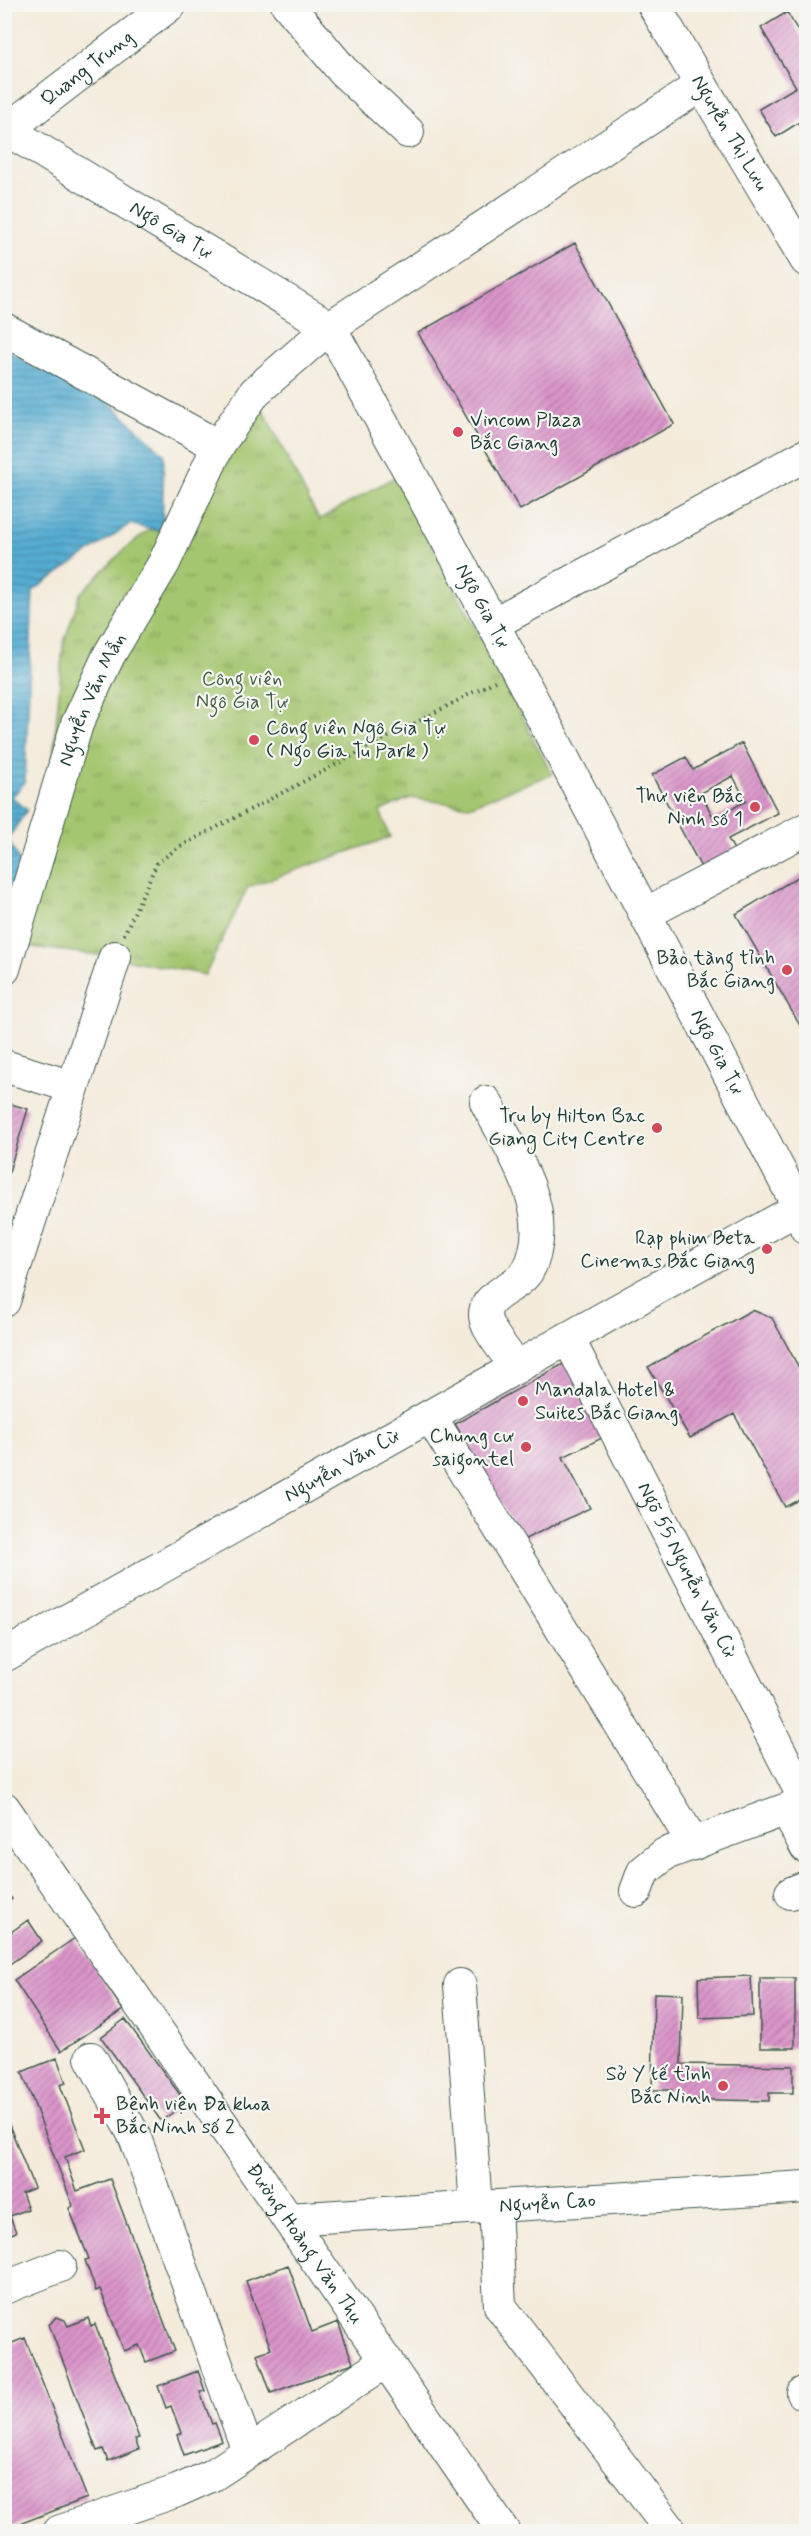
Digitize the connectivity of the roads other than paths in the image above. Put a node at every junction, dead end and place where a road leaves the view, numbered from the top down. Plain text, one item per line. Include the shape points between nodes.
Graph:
1 (171, 4) edge
2 (287, 4) edge
3 (653, 4) edge
4 (701, 85) junction
5 (5, 130) edge
6 (408, 132) dead end
7 (807, 260) edge
8 (330, 327) junction
9 (4, 329) edge
10 (218, 446) junction
11 (807, 454) edge
12 (493, 624) junction
13 (807, 829) edge
14 (645, 914) junction
15 (115, 957) road end
16 (4, 969) edge
17 (4, 1066) edge
18 (73, 1087) junction
19 (486, 1102) dead end
20 (804, 1213) edge
21 (4, 1300) edge
22 (568, 1338) junction
23 (517, 1367) junction
24 (430, 1416) junction
25 (4, 1656) edge
26 (799, 1805) edge
27 (4, 1808) edge
28 (694, 1844) junction
29 (807, 1847) edge
30 (636, 1891) dead end
31 (460, 1985) dead end
32 (91, 2058) dead end
33 (807, 2187) edge
34 (486, 2207) junction
35 (288, 2219) junction
36 (60, 2266) dead end
37 (4, 2288) edge
38 (387, 2361) junction
39 (248, 2451) junction
40 (58, 2532) edge
41 (504, 2532) edge
42 (672, 2532) edge

1 - 5 street, Quang Trung
2 - 6 street via 343,71
3 - 4 street, Nguyễn Thị Lưu
4 - 7 street, Nguyễn Thị Lưu
4 - 8 street, Nguyễn Văn Mẫn
5 - 8 street, Ngô Gia Tự
8 - 10 street, Nguyễn Văn Mẫn via 255,392
8 - 12 street, Ngô Gia Tự
9 - 10 street
10 - 16 street, Nguyễn Văn Mẫn via 164,563 109,655 77,724
11 - 12 street
12 - 14 street, Ngô Gia Tự
13 - 14 street
14 - 20 street, Ngô Gia Tự
15 - 18 street
17 - 18 street
18 - 21 street
19 - 23 street via 529,1187 536,1210 536,1251 526,1273 491,1298 485,1317
20 - 22 street, Nguyễn Văn Cừ
22 - 23 street, Nguyễn Văn Cừ
22 - 26 street, Ngõ 55 Nguyễn Văn Cừ
23 - 24 street, Nguyễn Văn Cừ
24 - 25 street, Nguyễn Văn Cừ
24 - 28 street
26 - 28 street
26 - 29 street, Ngõ 55 Nguyễn Văn Cừ
27 - 35 street, Đường Hoàng Văn Thụ
28 - 30 street via 655,1861 643,1872
31 - 34 street
32 - 39 street via 134,2135
33 - 34 street, Nguyễn Cao
34 - 35 street, Nguyễn Cao
34 - 42 street via 500,2306
35 - 38 street, Đường Hoàng Văn Thụ
36 - 37 street
38 - 39 street
38 - 41 street, Đường Hoàng Văn Thụ
39 - 40 street via 213,2475 177,2491

